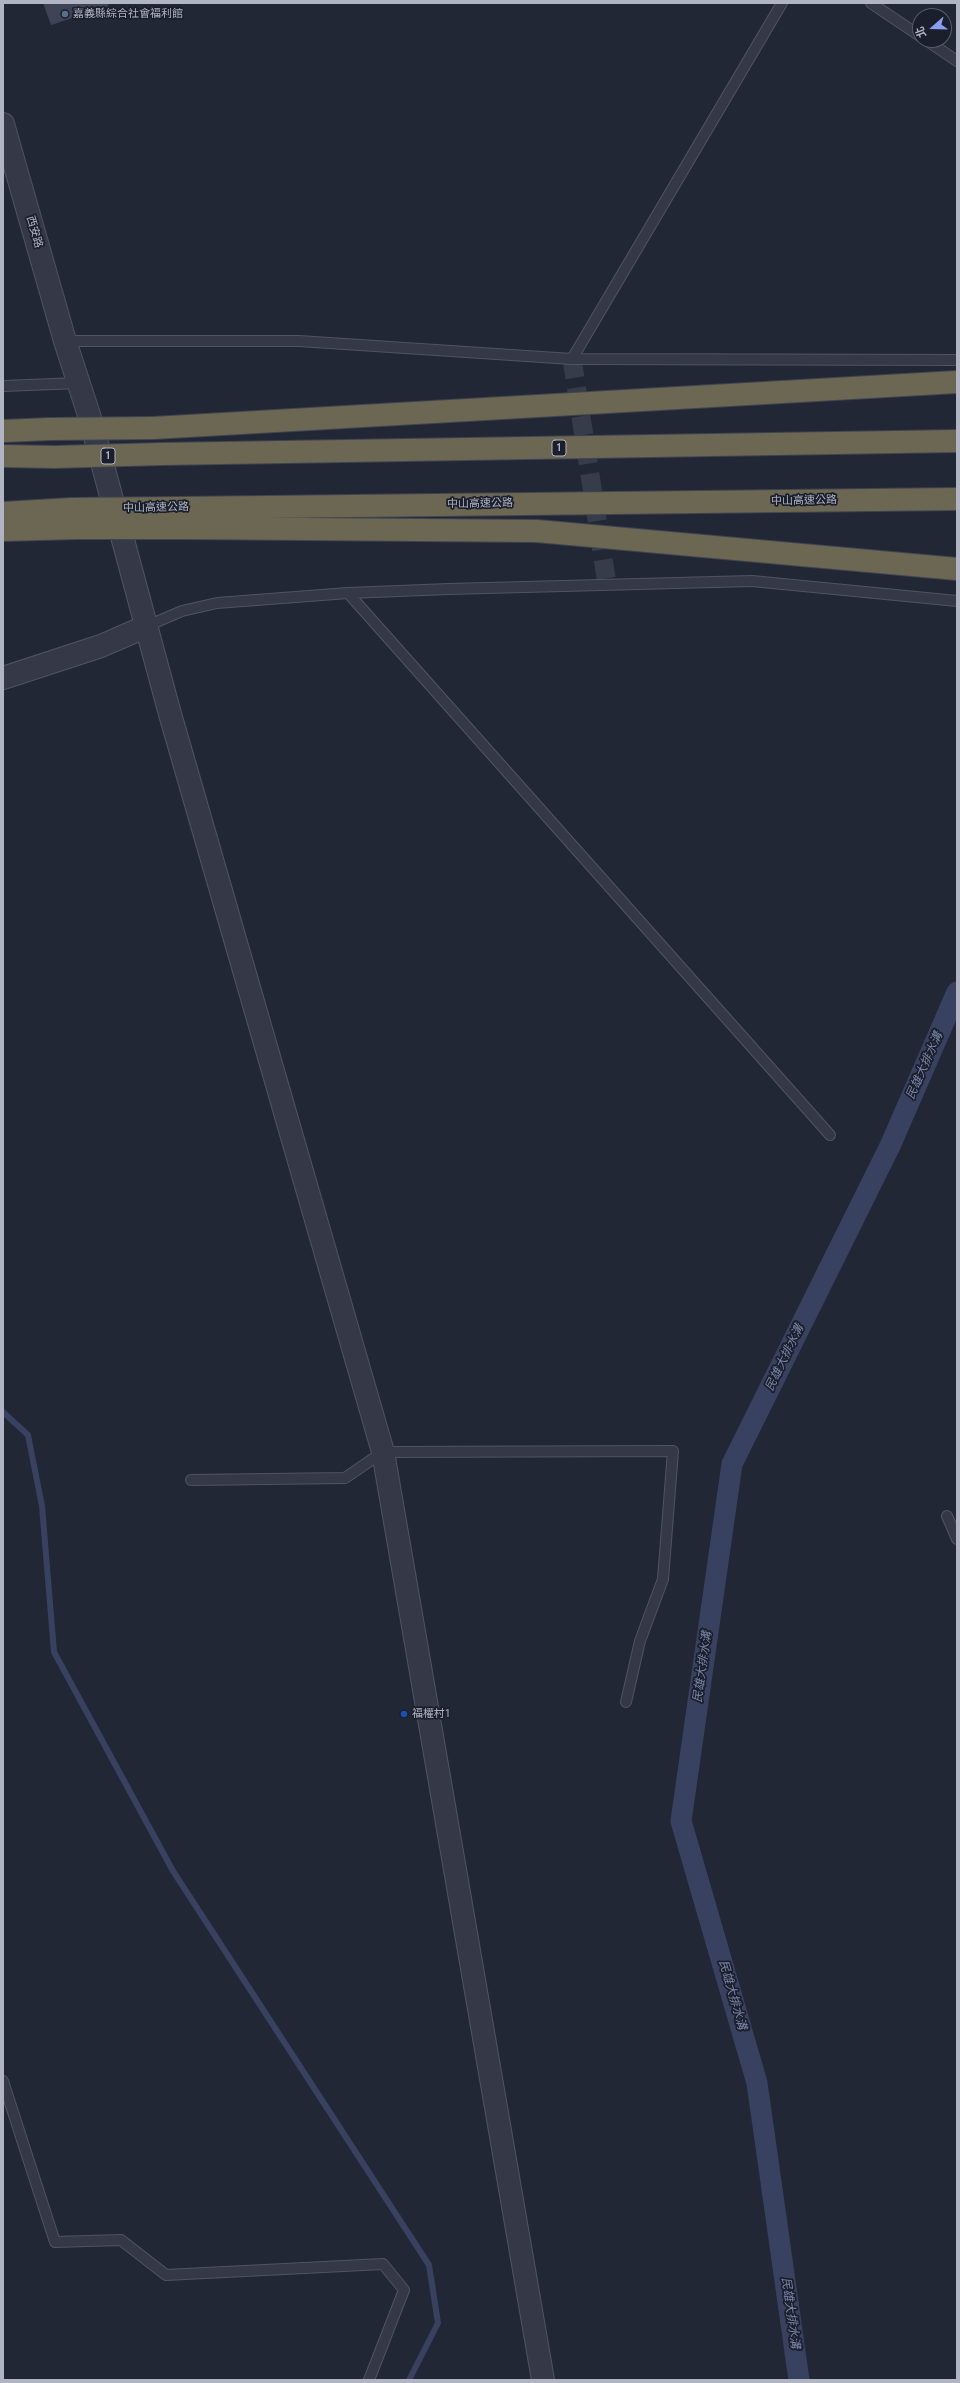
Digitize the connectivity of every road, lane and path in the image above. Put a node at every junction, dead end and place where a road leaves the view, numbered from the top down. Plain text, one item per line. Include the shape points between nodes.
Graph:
1 (782, 3) edge
2 (871, 3) edge
3 (912, 31) edge
4 (938, 48) edge
5 (957, 61) edge
6 (3, 124) edge
7 (65, 341) junction
8 (572, 359) junction
9 (957, 360) edge
10 (957, 382) edge
11 (79, 384) junction
12 (3, 386) edge
13 (3, 431) edge
14 (957, 441) edge
15 (3, 456) edge
16 (957, 499) edge
17 (3, 512) edge
18 (181, 518) junction
19 (75, 519) junction
20 (3, 530) edge
21 (947, 568) edge
22 (348, 593) junction
23 (957, 601) edge
24 (147, 626) junction
25 (3, 678) edge
26 (830, 1135) dead end
27 (383, 1452) junction
28 (191, 1480) dead end
29 (948, 1516) dead end
30 (957, 1539) edge
31 (626, 1702) dead end
32 (3, 2081) edge
33 (370, 2380) edge
34 (543, 2380) edge

1 - 8 lane
2 - 3 lane
4 - 5 lane
6 - 7 street, 西安路
7 - 8 lane via 299,341
7 - 11 street, 西安路
8 - 9 lane
10 - 13 highway, bridge via 153,428
11 - 12 lane
11 - 24 street, 西安路
14 - 15 highway, 1, bridge
16 - 18 highway, 中山高速公路
17 - 19 highway, 中山高速公路
18 - 19 highway, 中山高速公路, bridge
18 - 21 highway via 537,531
19 - 20 highway
22 - 23 lane via 752,582
22 - 24 lane via 218,603 182,611
22 - 26 lane
24 - 25 street via 101,646
24 - 27 street, 西安路 via 170,714
27 - 28 lane via 345,1478
27 - 31 lane via 673,1451 663,1579 640,1641
27 - 34 street, 西安路
29 - 30 lane
32 - 33 lane via 55,2242 121,2240 166,2276 383,2264 404,2290

